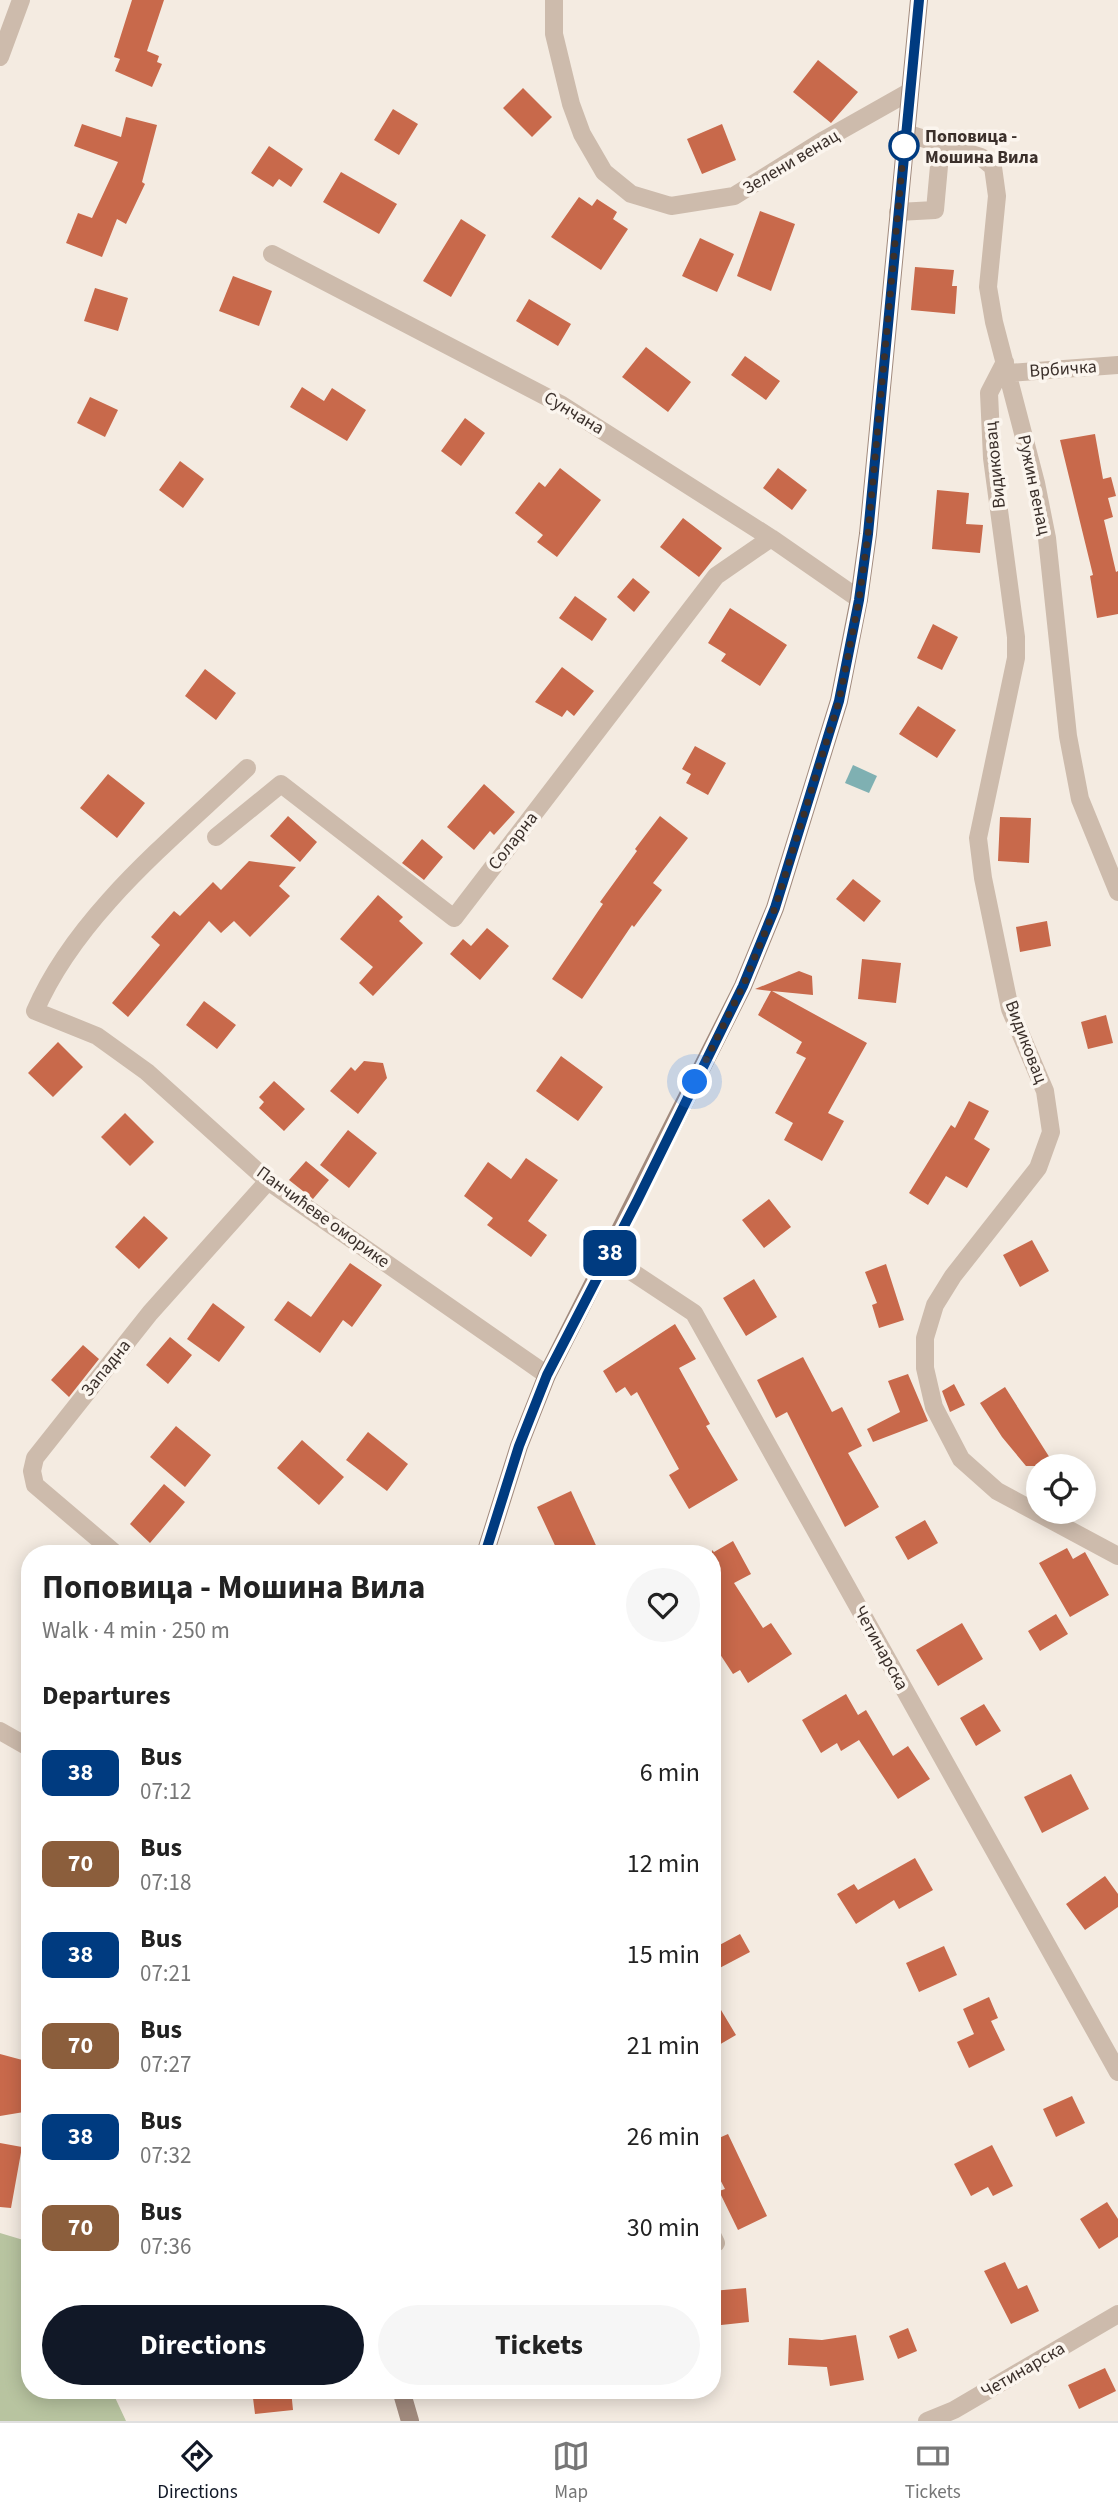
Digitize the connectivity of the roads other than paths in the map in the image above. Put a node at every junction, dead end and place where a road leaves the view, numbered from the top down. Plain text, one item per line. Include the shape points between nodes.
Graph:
1 (21, 0) edge
2 (554, 0) edge
3 (919, 0) edge
4 (0, 57) edge
5 (909, 92) junction
6 (906, 133) junction
7 (941, 144) junction
8 (898, 212) junction
9 (272, 254) dead end
10 (1118, 365) edge
11 (1007, 367) junction
12 (771, 538) junction
13 (859, 600) junction
14 (247, 768) dead end
15 (216, 837) dead end
16 (1118, 892) edge
17 (268, 1181) junction
18 (608, 1256) junction
19 (547, 1375) junction
20 (105, 1545) edge
21 (488, 1545) edge
22 (1118, 1556) edge
23 (0, 1731) edge
24 (21, 1743) edge
25 (1118, 2072) edge
26 (1118, 2314) edge
27 (404, 2399) edge
28 (410, 2421) edge
29 (926, 2421) edge

1 - 4 street
2 - 5 street, Зелени венац via 554,34 582,134 602,169 631,194 671,205 734,197
3 - 5 street
5 - 6 street
6 - 7 street, Ружин венац
6 - 8 street
7 - 8 street via 935,210
7 - 11 street, Ружин венац via 981,157 993,167 997,196 988,286
8 - 13 street
9 - 12 street, Сунчана via 562,405
10 - 11 street, Врбичка
11 - 16 street, Ружин венац via 1047,538 1068,736 1080,799
11 - 22 street, Видиковац via 989,393 992,458 1016,658 978,838 1010,1009 1045,1091 1051,1132 1038,1168 935,1305 925,1338 925,1368 934,1407 961,1459 997,1491
12 - 13 street, Сунчана
12 - 15 street, Соларна via 716,576 454,918 281,783
13 - 18 street via 839,701 775,908 743,986
14 - 17 street, Панчићеве оморике via 95,916 57,966 35,1011 97,1036 147,1072
17 - 19 street, Панчићеве оморике
17 - 20 street, Западна via 150,1313 35,1458 35,1485
18 - 19 street
18 - 25 street, Четинарска via 694,1313
19 - 21 street
23 - 24 street
26 - 29 street, Четинарска via 954,2410
27 - 28 street

